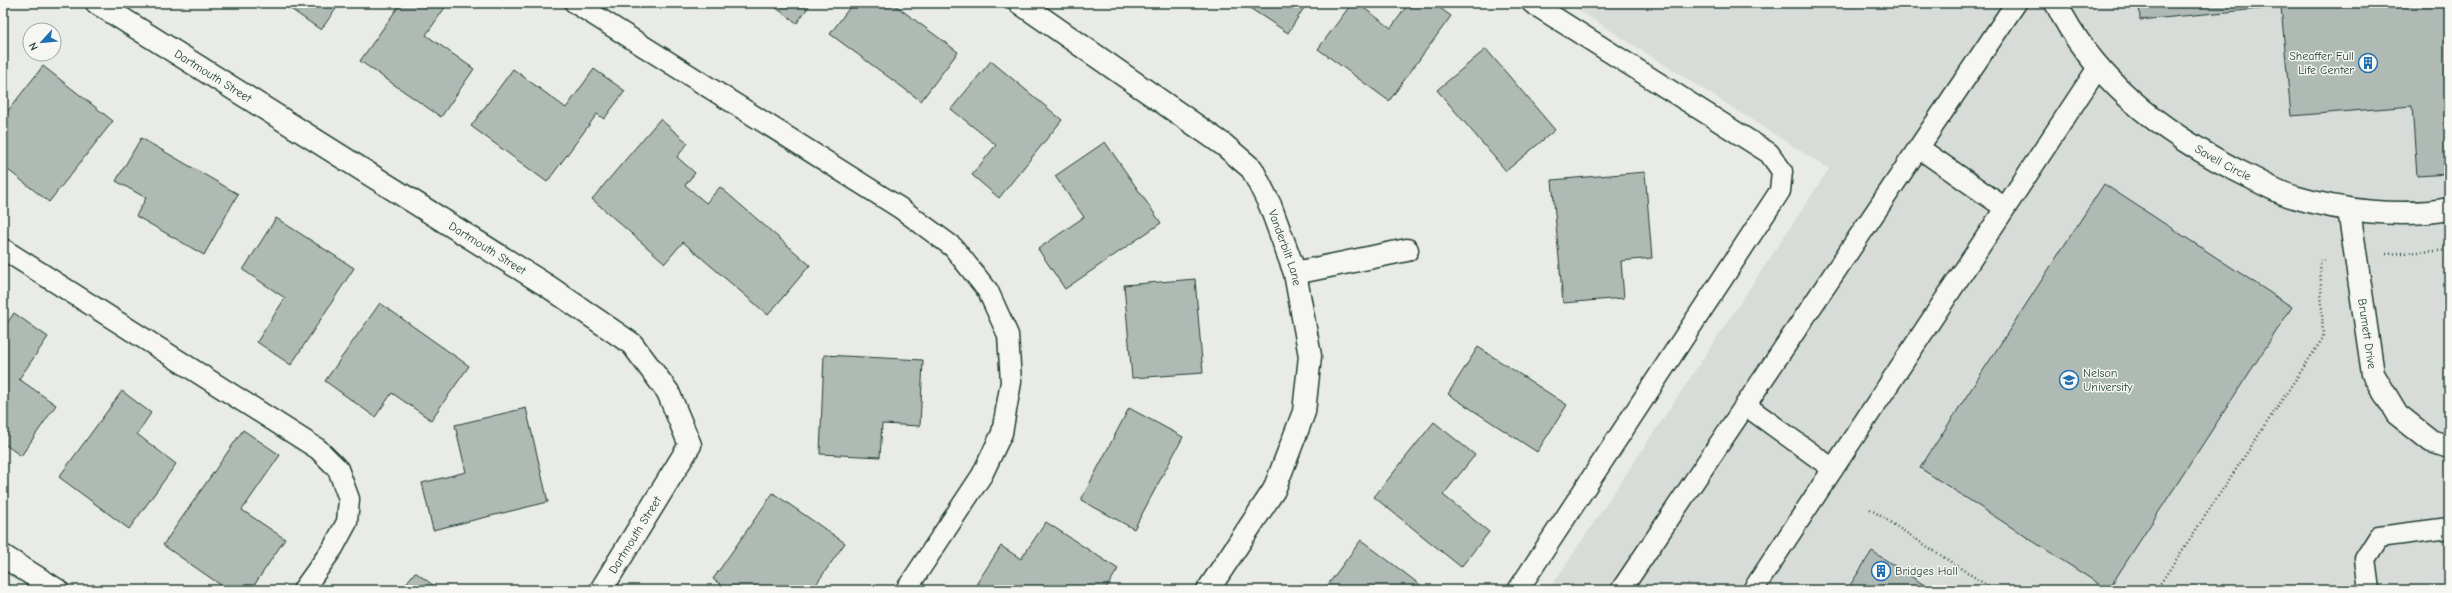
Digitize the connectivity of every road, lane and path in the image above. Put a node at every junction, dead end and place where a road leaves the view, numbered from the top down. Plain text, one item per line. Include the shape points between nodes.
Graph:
1 (97, 3) edge
2 (575, 3) edge
3 (1020, 3) edge
4 (1532, 3) edge
5 (2016, 3) edge
6 (2056, 3) edge
7 (2099, 66) junction
8 (1919, 148) junction
9 (2005, 208) junction
10 (2449, 209) edge
11 (2349, 210) junction
12 (3, 249) edge
13 (1407, 250) dead end
14 (2449, 250) edge
15 (2356, 255) junction
16 (1295, 273) junction
17 (1745, 405) junction
18 (2449, 447) edge
19 (1833, 469) junction
20 (1870, 508) dead end
21 (2449, 528) edge
22 (3, 556) edge
23 (57, 590) edge
24 (303, 590) edge
25 (601, 590) edge
26 (906, 590) edge
27 (1208, 590) edge
28 (1518, 590) edge
29 (1621, 590) edge
30 (1753, 590) edge
31 (1994, 590) edge
32 (2156, 590) edge
33 (2369, 590) edge

1 - 25 street, Dartmouth Street via 543,282 632,344 668,392 690,445
2 - 26 lane via 900,208 953,247 988,290 1008,335 1012,382 1002,434 982,475
3 - 16 street, Vanderbilt Lane via 1224,145 1252,169 1270,205
4 - 28 lane via 1769,153 1782,171 1780,191
5 - 8 lane
6 - 7 street, Savell Circle via 2064,21
7 - 9 lane
7 - 11 street, Savell Circle via 2108,78 2163,127 2223,164 2292,197
8 - 9 lane
8 - 17 lane
9 - 19 lane
10 - 11 street, Savell Circle via 2430,212
11 - 15 street, Brumett Drive
12 - 24 lane via 318,449 338,469 349,499 347,522 333,548
13 - 16 street
14 - 15 path
15 - 18 street, Brumett Drive via 2372,374 2397,414 2431,440
15 - 32 path via 2320,261 2323,338
16 - 27 street, Vanderbilt Lane via 1310,356 1304,412 1274,490
17 - 19 lane
17 - 29 lane
19 - 30 lane
20 - 31 path
21 - 33 lane via 2379,537 2365,559
22 - 23 street

